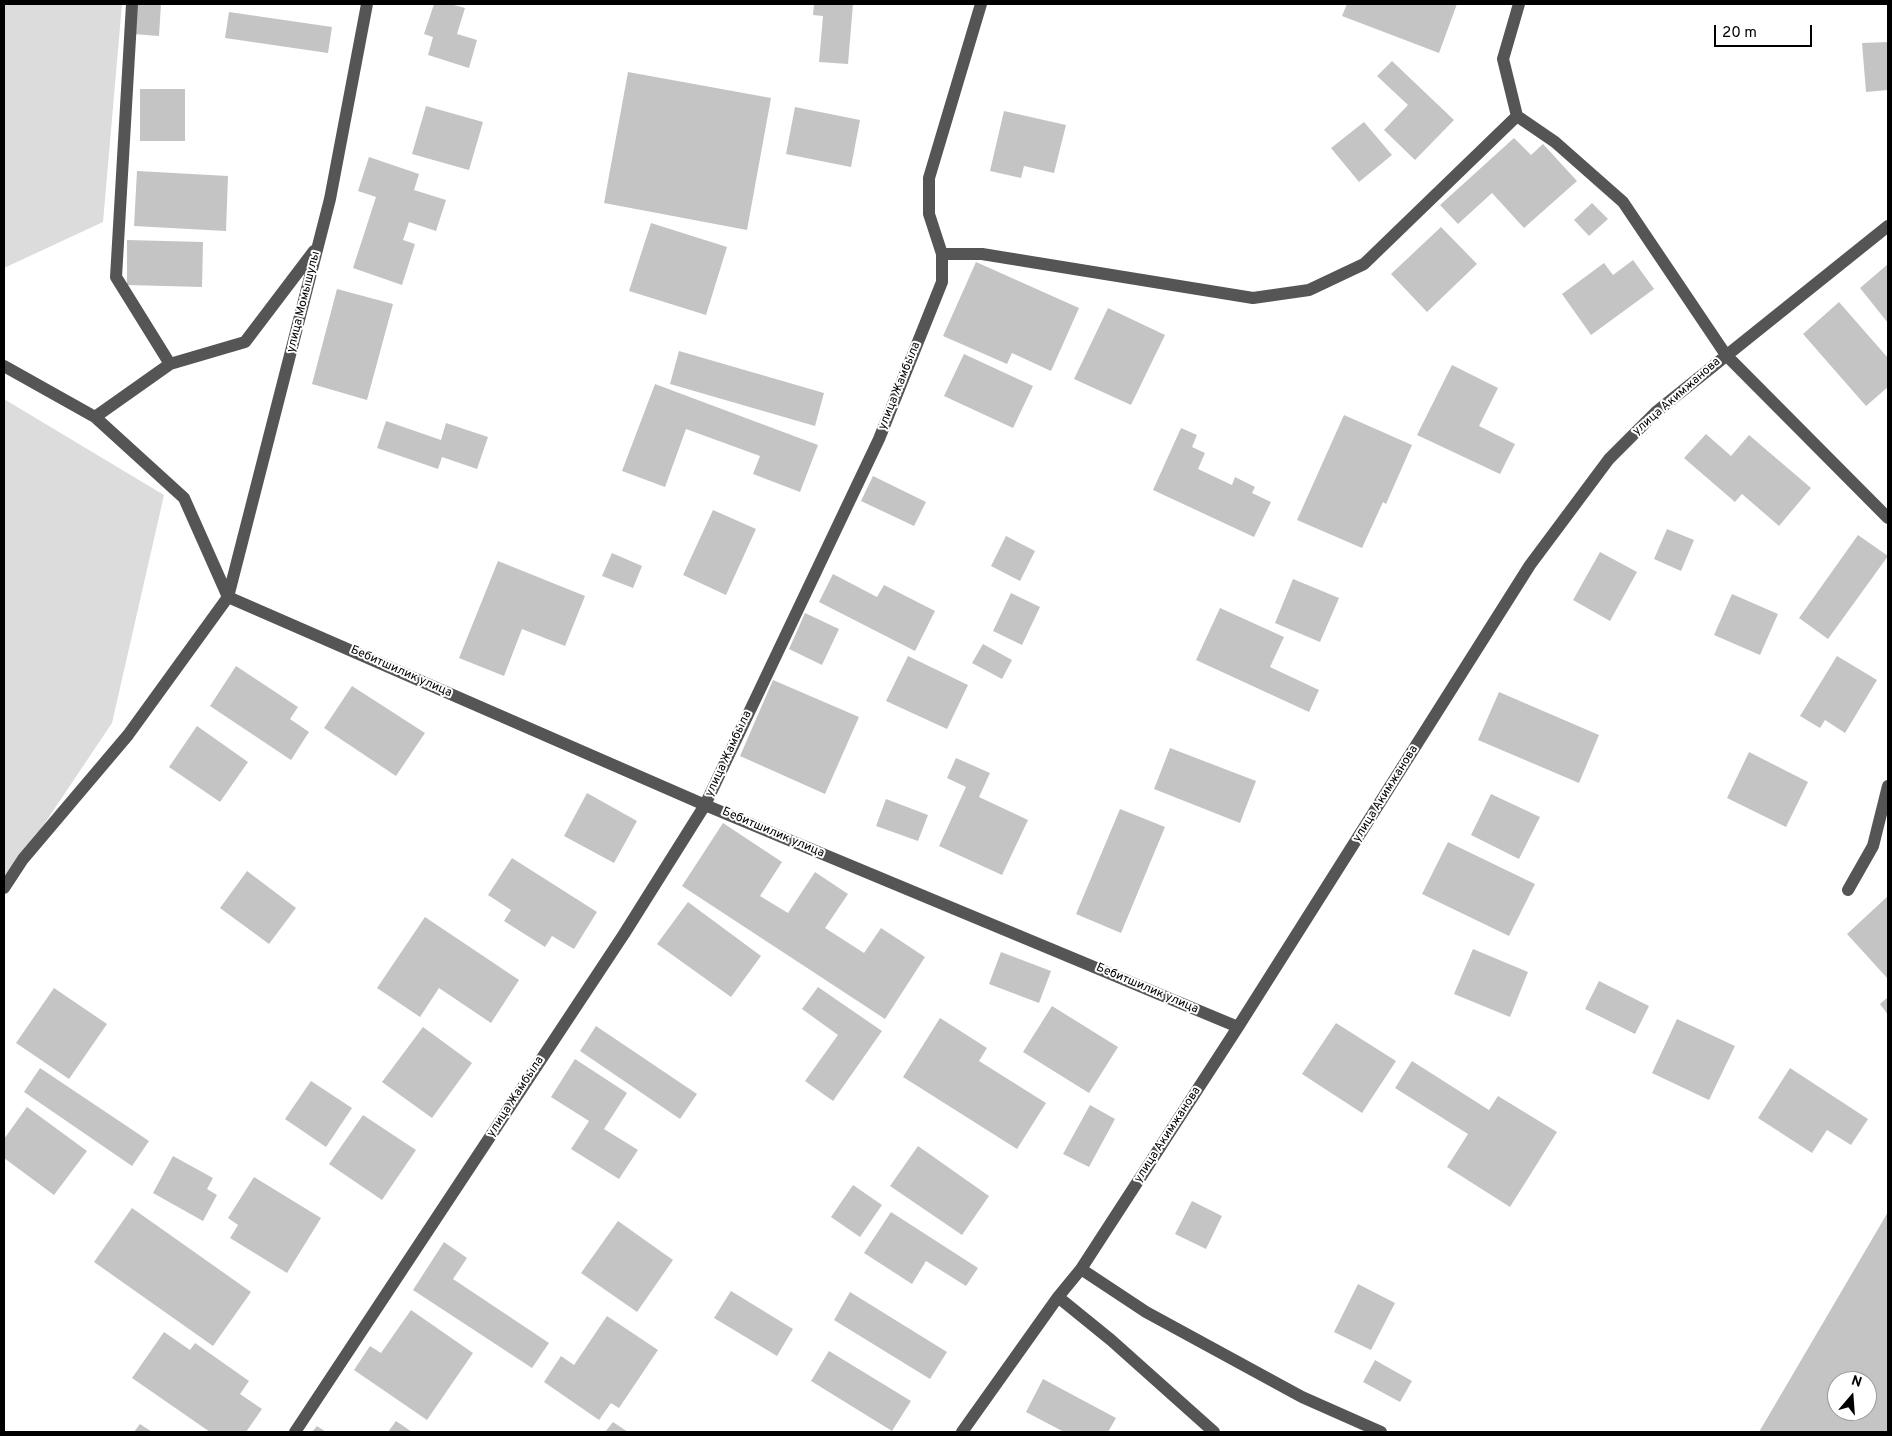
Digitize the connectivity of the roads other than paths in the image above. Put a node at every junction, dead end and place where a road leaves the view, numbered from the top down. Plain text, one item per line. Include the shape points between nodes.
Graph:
1 (132, 4) edge
2 (367, 4) edge
3 (982, 4) edge
4 (1519, 4) edge
5 (1517, 116) junction
6 (1888, 226) edge
7 (318, 246) junction
8 (942, 254) junction
9 (1726, 355) junction
10 (170, 364) junction
11 (4, 366) edge
12 (95, 417) junction
13 (1888, 518) edge
14 (228, 597) junction
15 (1888, 786) edge
16 (705, 805) junction
17 (4, 888) edge
18 (1848, 890) dead end
19 (1238, 1027) junction
20 (1080, 1268) junction
21 (1058, 1297) junction
22 (295, 1432) edge
23 (962, 1432) edge
24 (1214, 1432) edge
25 (1381, 1432) edge

1 - 10 street via 116,278
2 - 7 street, улица Момышулы
3 - 8 street, улица Жамбыла via 929,178 928,214
4 - 5 street via 1503,58
5 - 8 street via 1364,264 1309,290 1253,298 982,254
5 - 9 street via 1555,142 1623,202
6 - 9 street, улица Акимжанова
7 - 10 street via 245,342
7 - 14 street, улица Момышулы
8 - 16 street, улица Жамбыла via 942,282 878,439
9 - 13 street
9 - 19 street, улица Акимжанова via 1656,412 1609,459 1530,565
10 - 12 street
11 - 12 street
12 - 14 street via 184,498
14 - 16 street, Бебитшилик улица
14 - 17 street via 128,735 23,858
15 - 18 street via 1872,846
16 - 19 street, Бебитшилик улица
16 - 22 street, улица Жамбыла via 624,934
19 - 20 street, улица Акимжанова
20 - 21 street, улица Акимжанова
20 - 25 street via 1146,1312 1302,1397
21 - 23 street, улица Акимжанова
21 - 24 street

